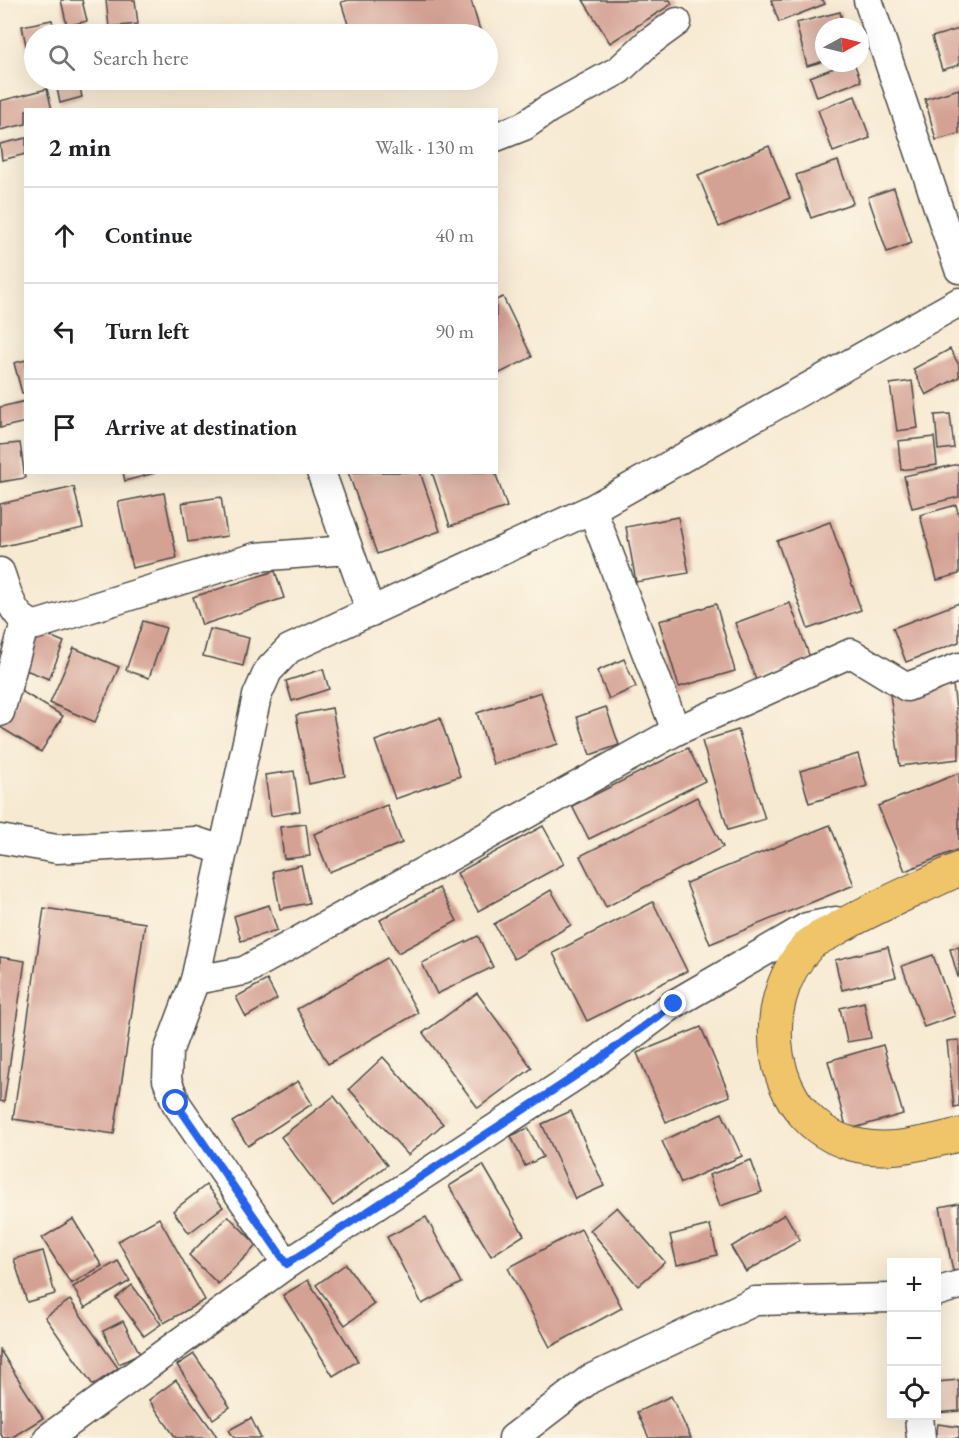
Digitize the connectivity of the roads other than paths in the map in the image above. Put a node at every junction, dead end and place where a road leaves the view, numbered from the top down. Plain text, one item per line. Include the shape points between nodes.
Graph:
1 (868, 0) edge
2 (677, 22) dead end
3 (498, 136) edge
4 (959, 269) edge
5 (959, 302) edge
6 (322, 474) edge
7 (592, 509) junction
8 (347, 550) junction
9 (0, 572) edge
10 (371, 612) junction
11 (25, 623) junction
12 (959, 668) edge
13 (0, 712) edge
14 (676, 731) junction
15 (0, 839) edge
16 (222, 850) junction
17 (959, 869) edge
18 (858, 916) junction
19 (195, 980) junction
20 (959, 1135) edge
21 (287, 1264) junction
22 (959, 1285) edge
23 (941, 1290) edge
24 (887, 1298) edge
25 (919, 1420) edge
26 (48, 1438) edge
27 (513, 1438) edge
28 (921, 1438) edge

1 - 4 street
2 - 3 street via 619,70 524,126
5 - 7 street
6 - 8 street
7 - 10 street
7 - 14 street
8 - 10 street
8 - 11 street via 256,557 36,625
9 - 11 street via 17,616
10 - 16 street via 289,649 268,671 257,696
11 - 13 street
12 - 14 street via 907,687 850,653
14 - 19 street via 244,971
15 - 16 street via 57,849 195,841
16 - 19 street
17 - 18 main road
18 - 20 main road via 810,944 785,985 776,1012 776,1051 791,1100 829,1136 877,1149
18 - 21 street via 807,927 674,1004 589,1067
19 - 21 street via 168,1052 167,1080 176,1103
21 - 26 street
22 - 23 street
24 - 27 street via 755,1301 590,1379
25 - 28 street

